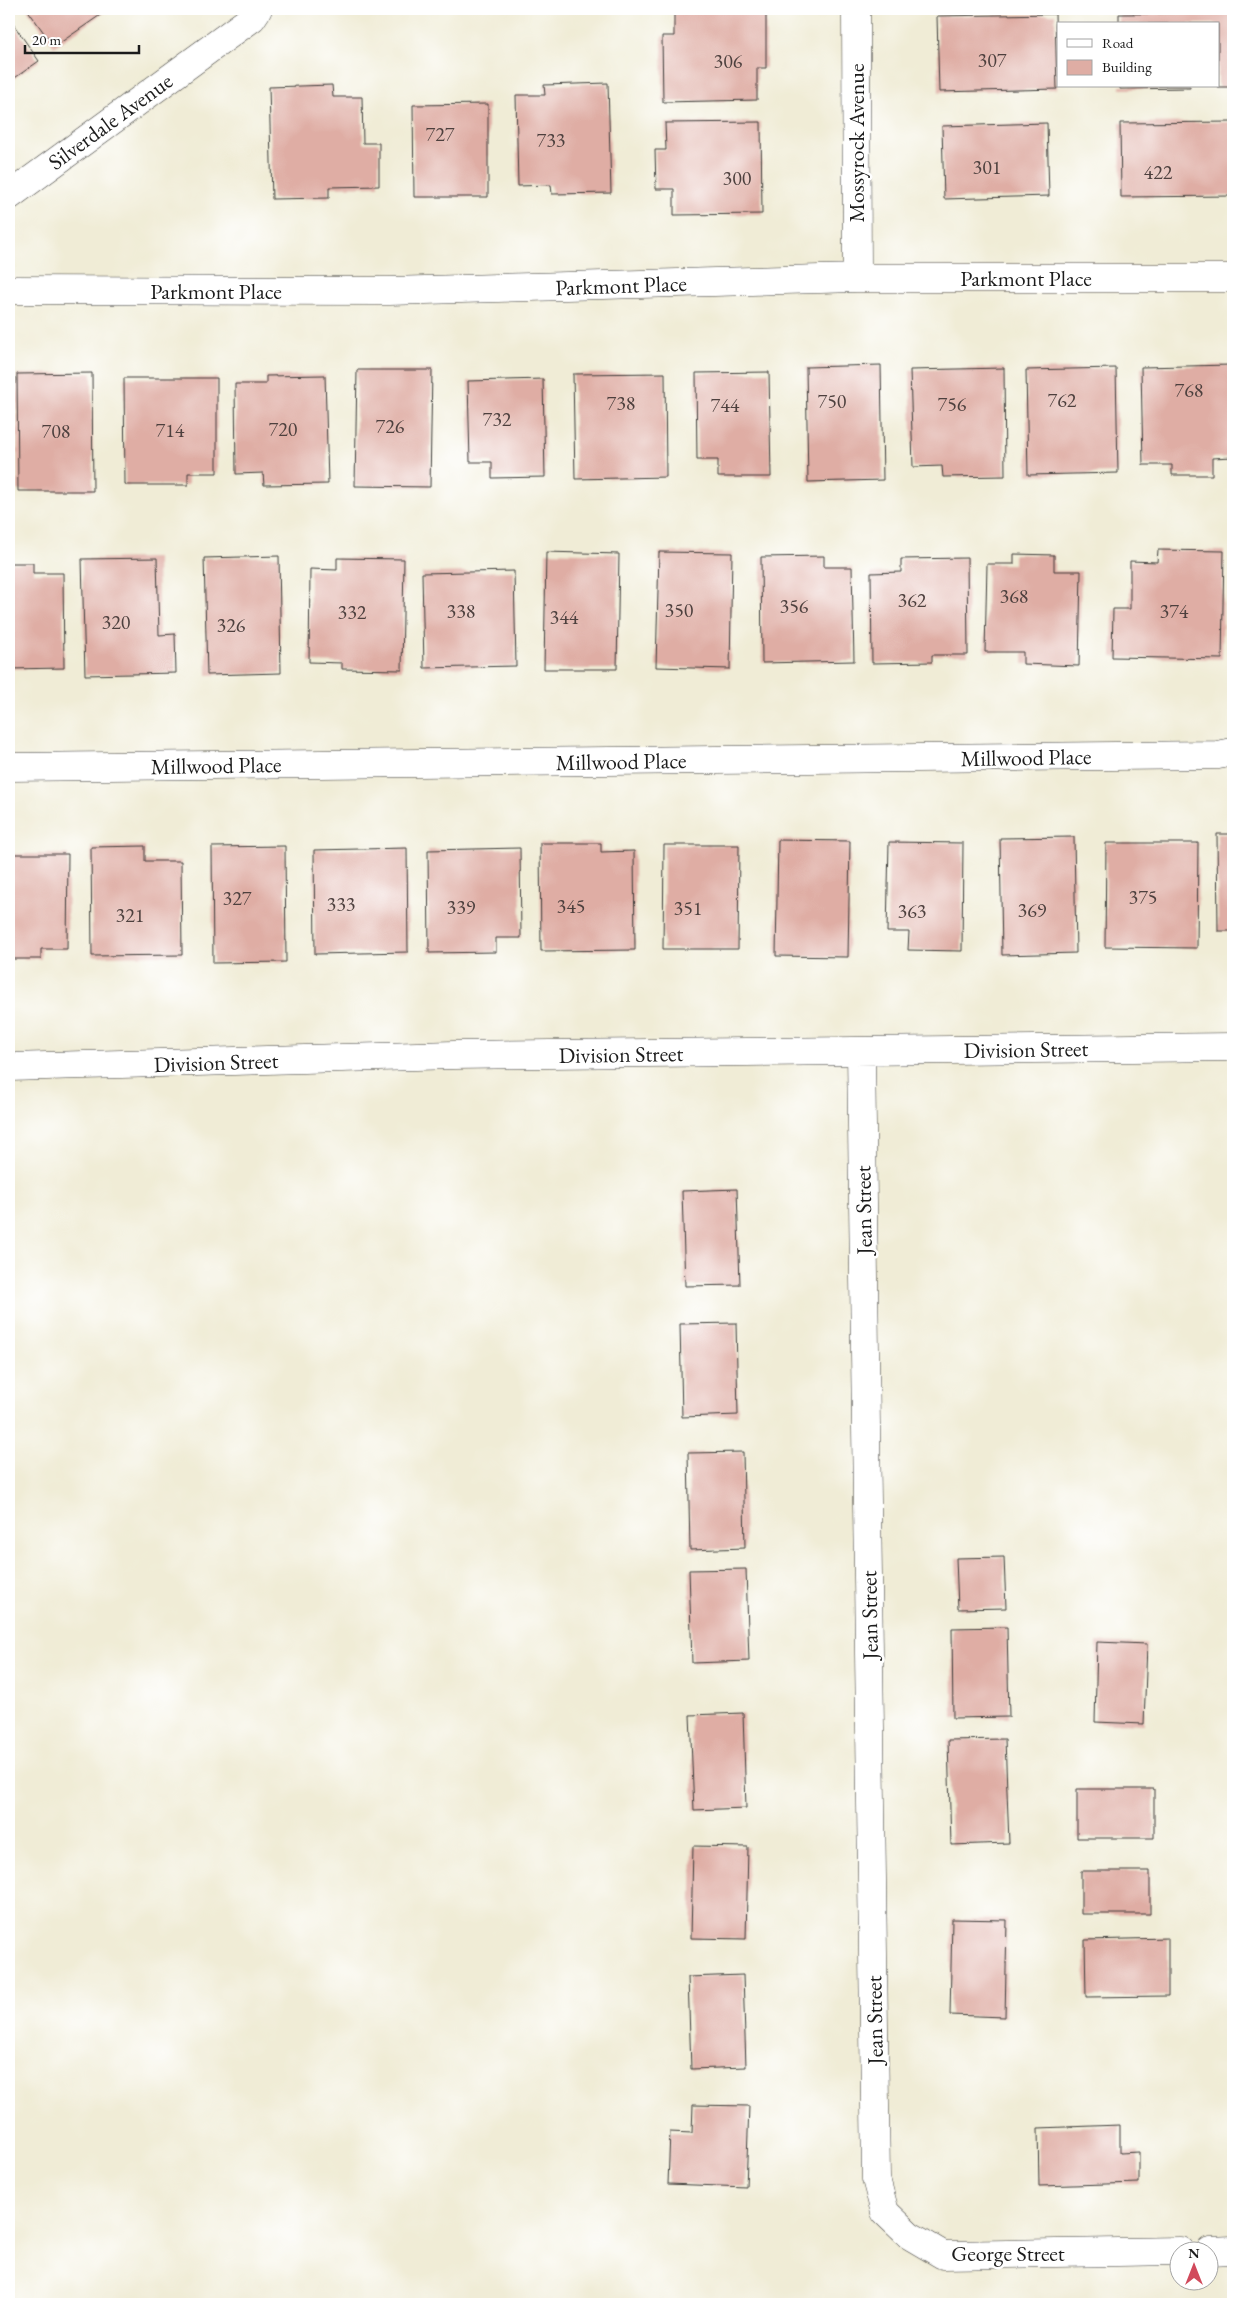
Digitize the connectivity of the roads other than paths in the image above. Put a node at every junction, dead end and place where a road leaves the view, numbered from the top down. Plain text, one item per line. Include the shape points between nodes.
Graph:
1 (258, 9) edge
2 (856, 9) edge
3 (9, 196) edge
4 (857, 278) junction
5 (1233, 278) edge
6 (9, 290) edge
7 (1233, 752) edge
8 (9, 767) edge
9 (1233, 1047) edge
10 (861, 1051) junction
11 (9, 1067) edge
12 (876, 2179) joint
13 (1233, 2250) edge
14 (1170, 2251) edge
15 (1220, 2251) edge

1 - 3 street, Silverdale Avenue via 252,18
2 - 4 street, Mossyrock Avenue
4 - 5 street, Parkmont Place
4 - 6 street, Parkmont Place via 389,291
7 - 8 street, Millwood Place via 1178,756
9 - 10 street, Division Street
10 - 11 street, Division Street via 454,1055
10 - 12 street, Jean Street
12 - 14 street, George Street via 885,2212 909,2236 943,2255
13 - 15 street

